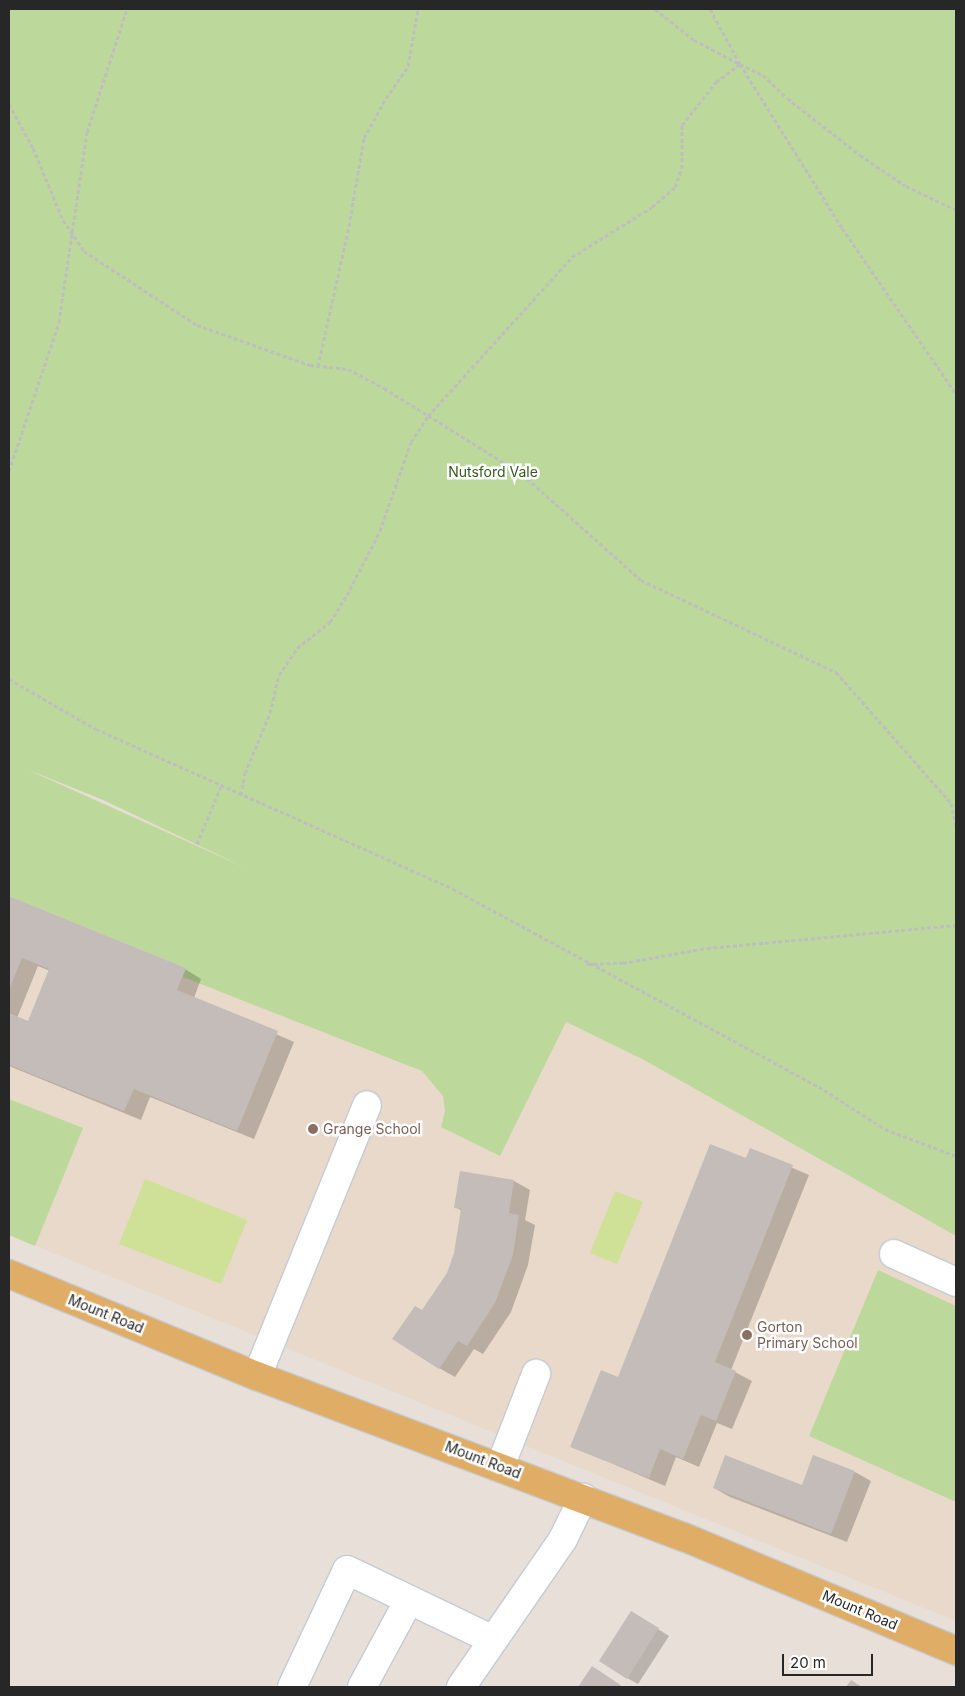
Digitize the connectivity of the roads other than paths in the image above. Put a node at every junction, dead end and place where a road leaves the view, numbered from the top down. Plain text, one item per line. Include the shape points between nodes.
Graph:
1 (367, 1105) dead end
2 (894, 1254) dead end
3 (9, 1274) edge
4 (956, 1282) edge
5 (536, 1374) dead end
6 (257, 1376) junction
7 (500, 1467) junction
8 (583, 1498) junction
9 (409, 1600) junction
10 (493, 1640) junction
11 (956, 1651) edge
12 (292, 1687) edge
13 (362, 1687) edge
14 (461, 1687) edge

1 - 6 lane
2 - 4 lane
3 - 6 main road, Mount Road
5 - 7 lane
6 - 7 main road, Mount Road
7 - 8 main road, Mount Road
8 - 10 lane via 563,1539
8 - 11 main road, Mount Road via 824,1594
9 - 10 lane
9 - 12 lane via 347,1570
9 - 13 lane
10 - 14 lane

